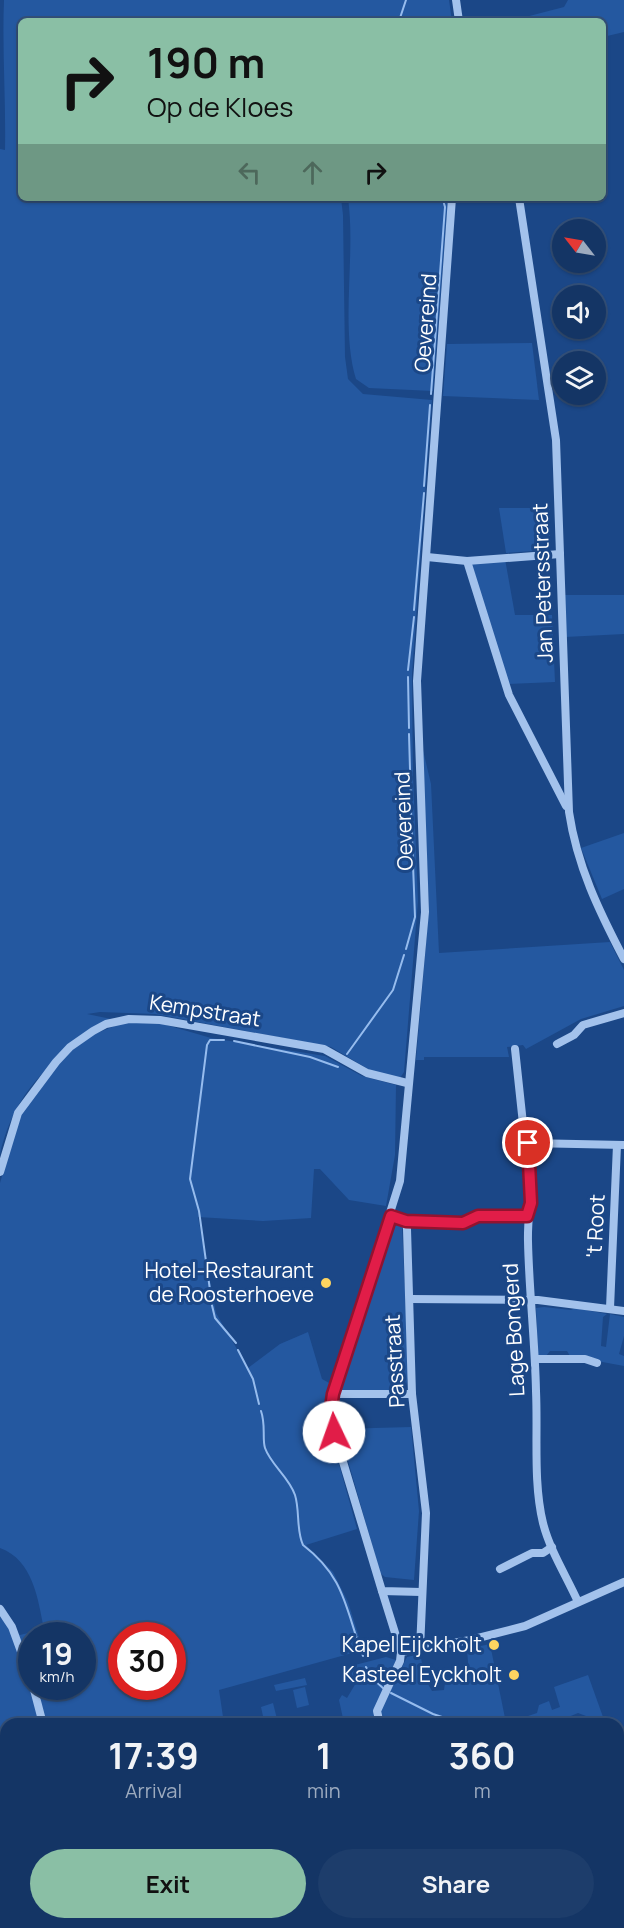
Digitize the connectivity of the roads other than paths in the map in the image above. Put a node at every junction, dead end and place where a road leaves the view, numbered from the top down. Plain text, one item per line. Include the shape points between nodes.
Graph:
1 (456, 0) edge
2 (459, 18) edge
3 (452, 201) edge
4 (519, 201) edge
5 (560, 554) junction
6 (427, 557) junction
7 (467, 561) junction
8 (569, 812) junction
9 (624, 959) edge
10 (624, 1013) edge
11 (557, 1044) dead end
12 (516, 1049) dead end
13 (407, 1083) junction
14 (528, 1143) junction
15 (621, 1145) edge
16 (0, 1172) edge
17 (391, 1216) junction
18 (527, 1216) junction
19 (406, 1221) junction
20 (410, 1299) junction
21 (532, 1300) junction
22 (610, 1308) junction
23 (624, 1311) edge
24 (535, 1359) junction
25 (597, 1363) dead end
26 (333, 1394) junction
27 (412, 1394) junction
28 (552, 1548) junction
29 (500, 1569) dead end
30 (624, 1582) edge
31 (382, 1591) junction
32 (422, 1592) junction
33 (578, 1602) junction
34 (0, 1609) edge
35 (18, 1644) edge
36 (420, 1649) junction
37 (401, 1652) junction
38 (36, 1700) edge
39 (41, 1718) edge
40 (379, 1718) edge

1 - 2 street
3 - 6 street, Oevereind
4 - 5 street, Jan Petersstraat via 555,440
5 - 7 street
5 - 8 street, Jan Petersstraat
6 - 7 street
6 - 13 street, Oevereind via 417,681 425,912
7 - 8 street via 509,695
8 - 9 street, Jan Petersstraat via 578,860
10 - 11 street via 583,1025
12 - 14 street, Lage Bongerd
13 - 16 street, Kempstraat via 367,1073 324,1049 160,1020 129,1019 93,1031 63,1054 18,1113
13 - 17 street via 400,1181
14 - 15 street
14 - 18 street, Lage Bongerd via 531,1203
15 - 22 street, 't Root
17 - 19 street
17 - 26 street
18 - 19 street via 478,1216 463,1223
18 - 21 street, Lage Bongerd
19 - 20 street, Passtraat
20 - 21 street
20 - 27 street, Passtraat
21 - 22 street
21 - 24 street, Lage Bongerd
22 - 23 street
24 - 25 street via 585,1359
24 - 28 street, Lage Bongerd via 540,1505
26 - 27 street
26 - 31 street via 334,1432
27 - 32 street, Passtraat via 426,1513
28 - 29 street
28 - 33 street, Lage Bongerd
30 - 33 street
31 - 32 street
31 - 37 street
32 - 36 street, Passtraat
33 - 36 street via 507,1631
34 - 35 street
36 - 37 street
37 - 40 street via 377,1711
38 - 39 street

